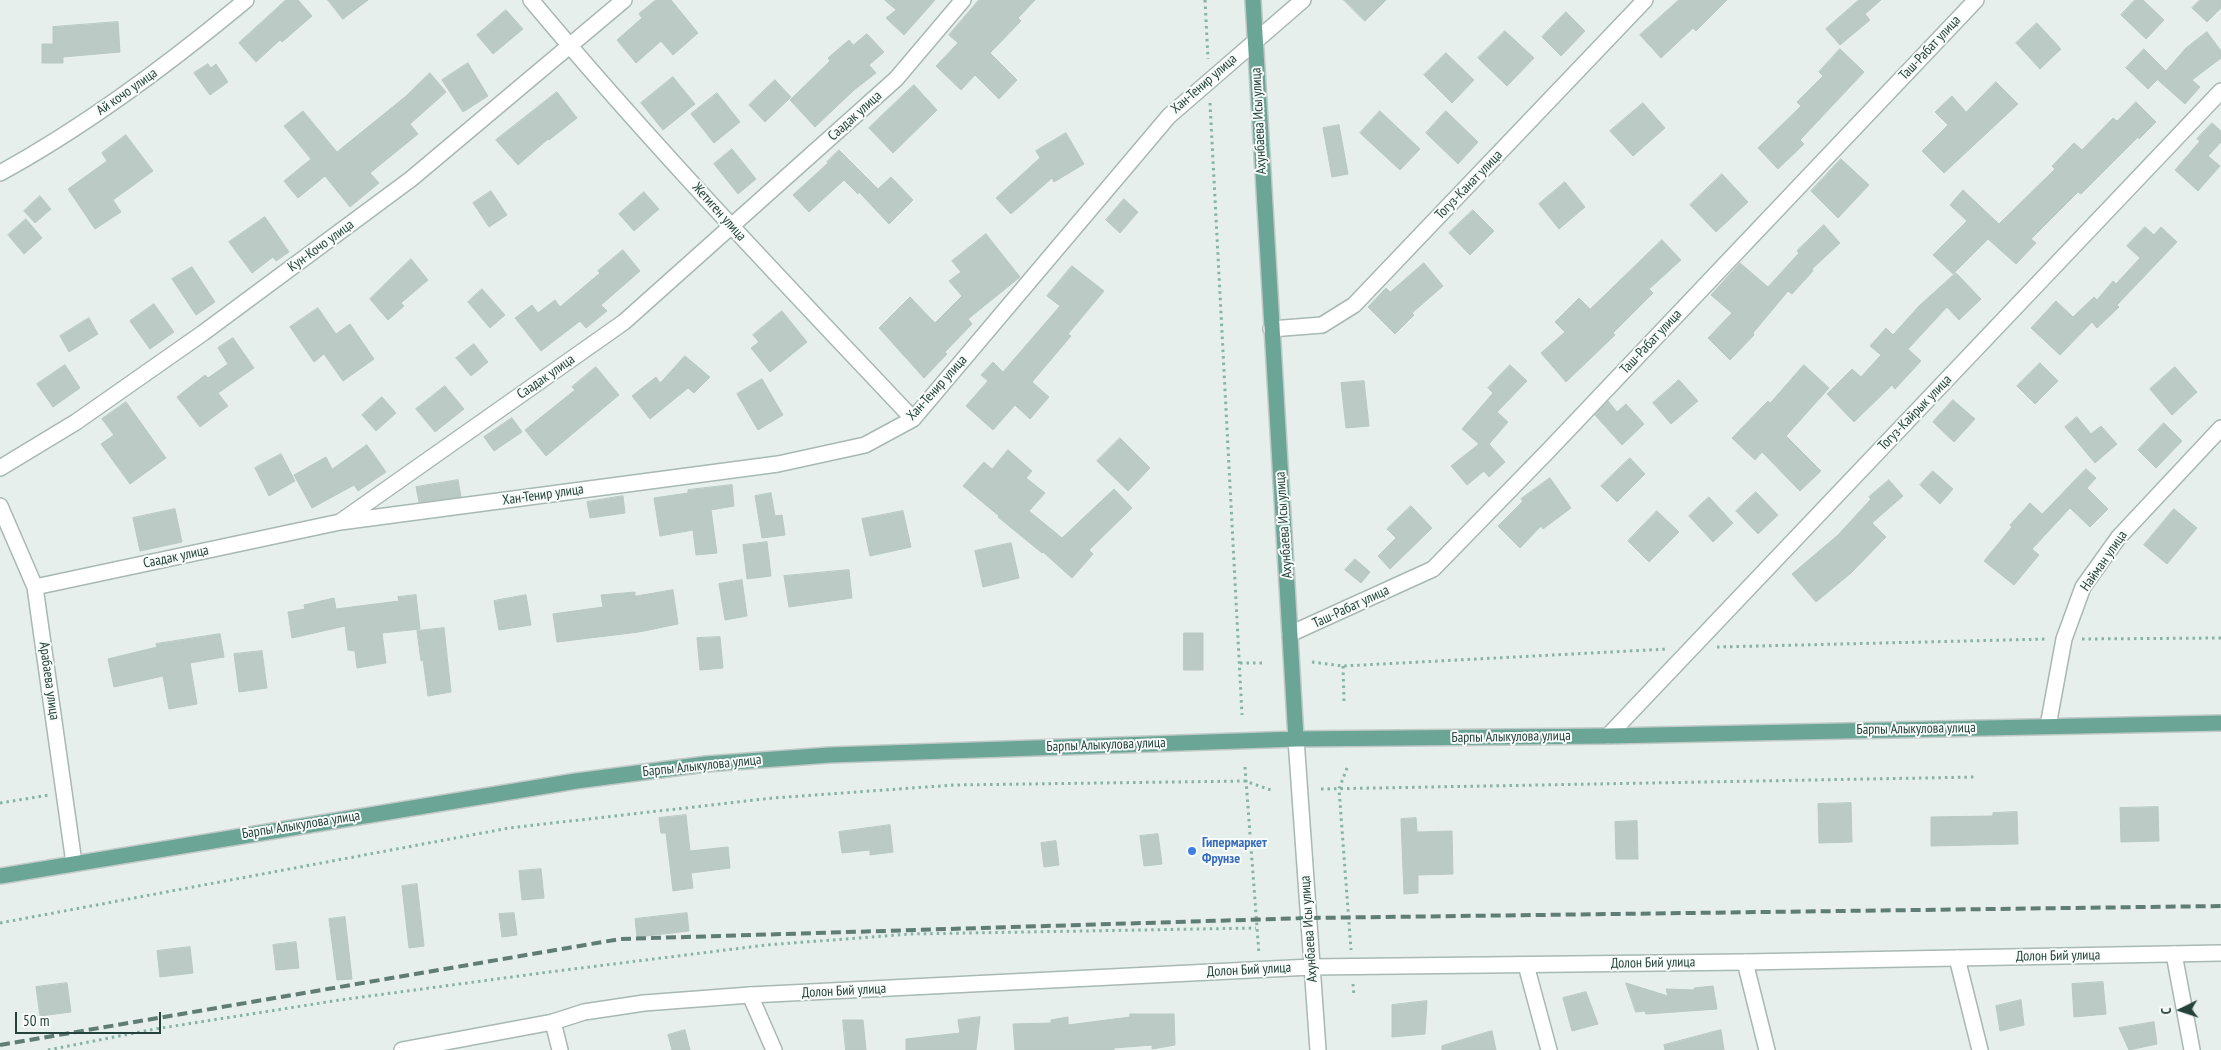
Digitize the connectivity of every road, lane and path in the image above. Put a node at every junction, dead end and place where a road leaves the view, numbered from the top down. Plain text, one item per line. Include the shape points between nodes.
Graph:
1 (246, 0) edge
2 (531, 0) edge
3 (624, 0) edge
4 (963, 0) edge
5 (1205, 0) edge
6 (1253, 0) edge
7 (1303, 0) edge
8 (1645, 0) edge
9 (1976, 0) edge
10 (1255, 41) junction
11 (570, 46) junction
12 (1209, 79) junction
13 (2221, 90) edge
14 (0, 173) edge
15 (733, 227) junction
16 (1271, 329) junction
17 (913, 419) junction
18 (2221, 428) edge
19 (0, 468) edge
20 (0, 506) edge
21 (340, 522) junction
22 (35, 587) junction
23 (1290, 634) junction
24 (2221, 638) edge
25 (2064, 639) junction
26 (1691, 648) junction
27 (1312, 662) dead end
28 (1240, 663) junction
29 (1262, 663) dead end
30 (1343, 666) junction
31 (1344, 702) dead end
32 (1242, 715) dead end
33 (2221, 723) edge
34 (2048, 726) junction
35 (1608, 736) junction
36 (1296, 739) junction
37 (1245, 767) dead end
38 (1347, 768) dead end
39 (1977, 777) dead end
40 (1246, 781) junction
41 (1321, 789) dead end
42 (1339, 789) junction
43 (1271, 790) dead end
44 (65, 793) junction
45 (0, 803) edge
46 (74, 863) junction
47 (0, 876) edge
48 (0, 923) edge
49 (1256, 928) junction
50 (2221, 953) edge
51 (2174, 954) junction
52 (1956, 958) junction
53 (1745, 962) junction
54 (1526, 965) junction
55 (1352, 966) junction
56 (1311, 967) junction
57 (1260, 970) junction
58 (750, 995) junction
59 (1354, 996) dead end
60 (553, 1022) junction
61 (48, 1050) edge
62 (402, 1050) edge
63 (560, 1050) edge
64 (774, 1050) edge
65 (1318, 1050) edge
66 (1549, 1050) edge
67 (1767, 1050) edge
68 (1980, 1050) edge
69 (2192, 1050) edge

1 - 14 street, Ай кочо улица via 180,55 47,147
2 - 11 street, Жетиген улица
3 - 11 street, Кун-Кочо улица
4 - 15 street, Саадак улица via 896,79
5 - 12 path
6 - 10 main road, Ахунбаева Исы улица
7 - 10 street, Хан-Тенир улица
8 - 16 street, Тогуз-Канат улица via 1354,305 1322,325
9 - 23 street, Таш-Рабат улица via 1433,569
10 - 12 street, Хан-Тенир улица
10 - 16 main road, Ахунбаева Исы улица
11 - 15 street, Жетиген улица
11 - 19 street, Кун-Кочо улица via 403,185 92,411
12 - 17 street, Хан-Тенир улица via 1169,116
12 - 28 path
13 - 26 street, Тогуз-Кайрык улица
15 - 17 street, Жетиген улица
15 - 21 street, Саадак улица via 624,322
16 - 23 main road, Ахунбаева Исы улица
17 - 21 street, Хан-Тенир улица via 865,445 778,464
18 - 25 street, Найман улица via 2118,538 2083,587
20 - 22 street, Арабаева улица
21 - 22 street, Саадак улица
22 - 44 street, Арабаева улица
23 - 36 main road, Ахунбаева Исы улица
24 - 25 path
25 - 26 path
25 - 34 street, Найман улица
26 - 30 path
26 - 35 street, Тогуз-Кайрык улица
27 - 30 path
28 - 29 path
28 - 32 path
30 - 31 path
33 - 34 main road, Барпы Алыкулова улица
34 - 35 main road, Барпы Алыкулова улица
35 - 36 main road, Барпы Алыкулова улица
36 - 46 main road, Барпы Алыкулова улица via 958,749 706,764 436,803
36 - 56 street, Ахунбаева Исы улица
37 - 40 path
38 - 42 path
39 - 42 path
40 - 43 path
40 - 48 path via 954,786 772,798 518,827
40 - 49 path
41 - 42 path
42 - 55 path
44 - 45 path
44 - 46 street, Арабаева улица
46 - 47 main road, Барпы Алыкулова улица
49 - 57 path
49 - 61 path via 910,934 766,945 340,1000 155,1029
50 - 51 street, Долон Бий улица
51 - 52 street, Долон Бий улица
51 - 69 street
52 - 53 street, Долон Бий улица
52 - 68 street
53 - 54 street, Долон Бий улица
53 - 67 street
54 - 55 street, Долон Бий улица
54 - 66 street
55 - 56 street, Долон Бий улица
55 - 59 path
56 - 57 street, Долон Бий улица
56 - 65 street, Ахунбаева Исы улица
57 - 58 street, Долон Бий улица
58 - 60 street, Долон Бий улица via 644,1003 584,1012
58 - 64 street
60 - 62 street, Долон Бий улица
60 - 63 street

